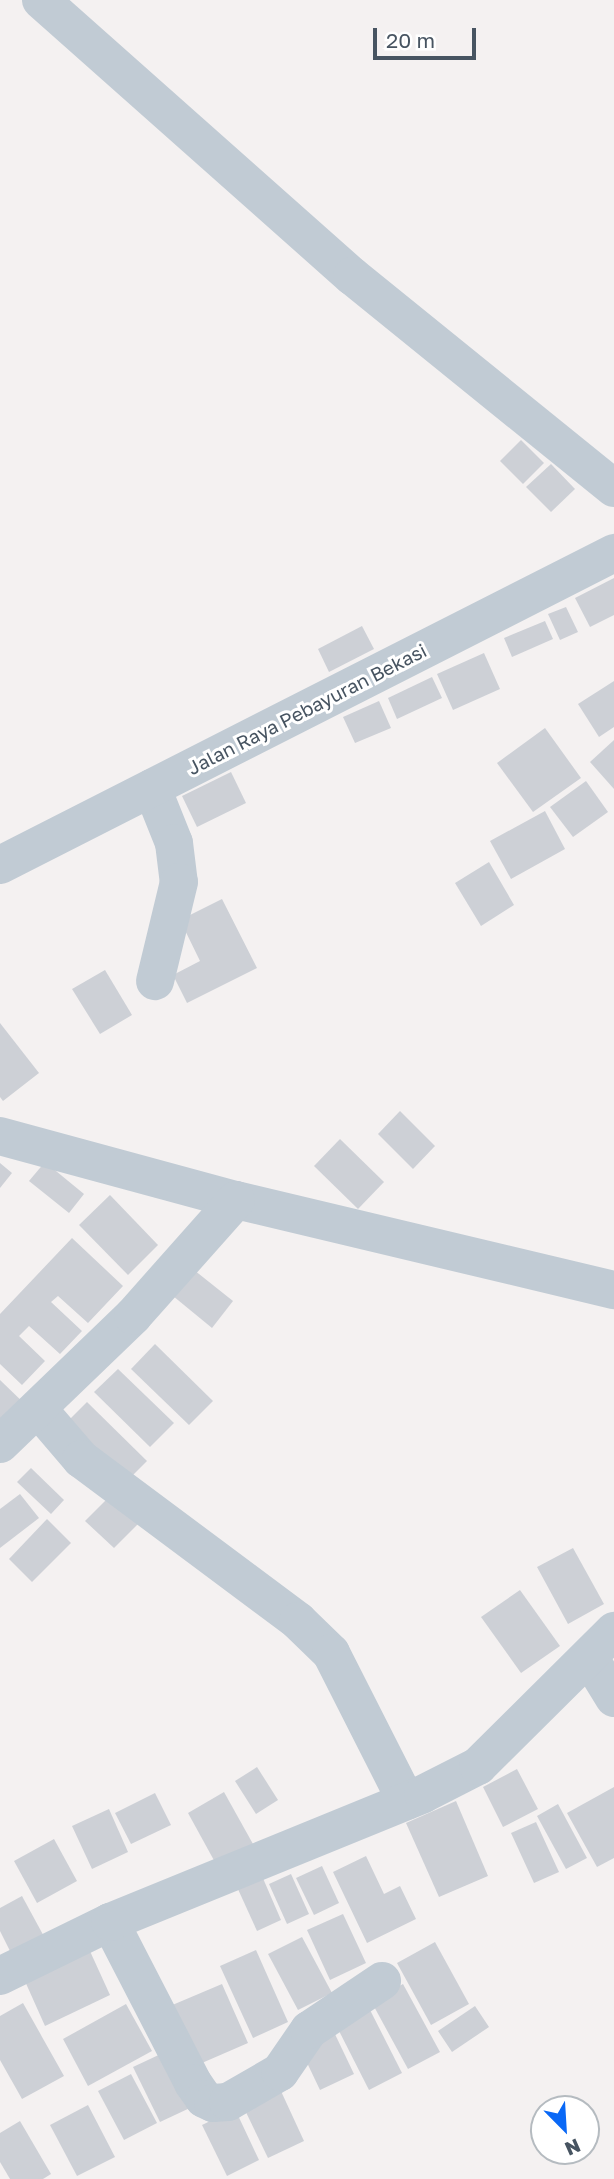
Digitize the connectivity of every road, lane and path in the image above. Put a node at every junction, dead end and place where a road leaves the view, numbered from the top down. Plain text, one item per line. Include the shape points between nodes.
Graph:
1 (41, 0) edge
2 (614, 488) edge
3 (614, 553) edge
4 (152, 788) junction
5 (0, 865) edge
6 (155, 981) dead end
7 (0, 1136) edge
8 (236, 1200) junction
9 (614, 1290) edge
10 (39, 1410) junction
11 (0, 1444) edge
12 (602, 1644) edge
13 (614, 1698) edge
14 (406, 1801) junction
15 (110, 1922) junction
16 (0, 1976) edge
17 (382, 1981) dead end

1 - 2 street via 352,276
3 - 4 street, Jalan Raya Pebayuran Bekasi
4 - 5 street, Jalan Raya Pebayuran Bekasi
4 - 6 street via 174,843 179,882
7 - 8 street
8 - 9 street
8 - 10 street via 133,1316
10 - 11 street
10 - 14 street via 81,1459 298,1620 331,1653
12 - 13 street
12 - 14 street via 500,1749 478,1766
14 - 15 street
15 - 16 street
15 - 17 street via 193,2083 204,2099 214,2104 228,2102 280,2072 309,2030

